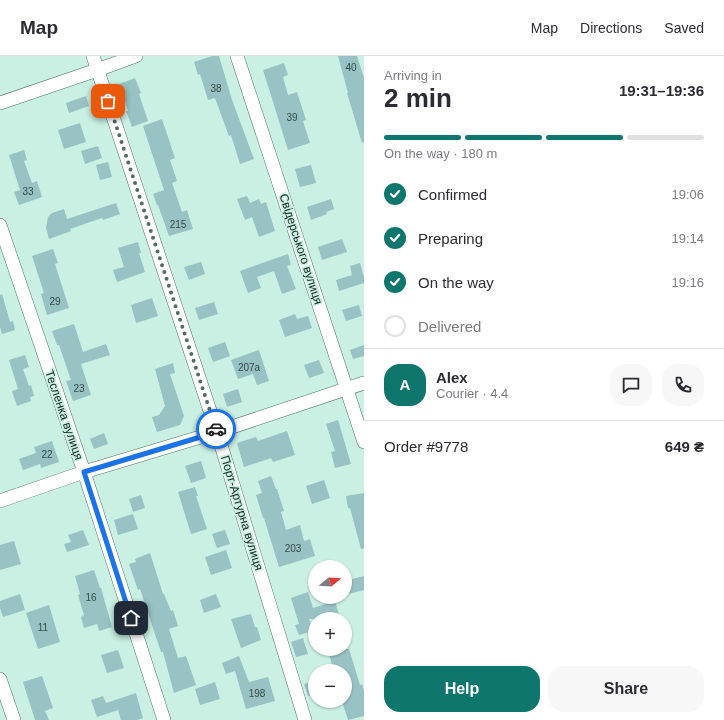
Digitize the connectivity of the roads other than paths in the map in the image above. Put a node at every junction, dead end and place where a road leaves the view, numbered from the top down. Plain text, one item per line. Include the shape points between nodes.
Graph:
1 (93, 56) edge
2 (136, 56) edge
3 (237, 56) edge
4 (98, 70) junction
5 (0, 103) edge
6 (0, 225) edge
7 (364, 383) edge
8 (347, 388) junction
9 (217, 432) junction
10 (364, 442) edge
11 (84, 472) junction
12 (0, 501) edge
13 (0, 679) edge
14 (14, 720) edge
15 (164, 720) edge
16 (305, 720) edge

1 - 4 street, Порт-Артурна вулиця
2 - 4 street
3 - 8 street, Свідерського вулиця
4 - 5 street
4 - 9 street, Порт-Артурна вулиця
6 - 11 street, Тесленка вулиця
7 - 8 street
8 - 9 street
8 - 10 street, Свідерського вулиця
9 - 11 street
9 - 16 street, Порт-Артурна вулиця
11 - 12 street
11 - 15 street, Тесленка вулиця
13 - 14 street

